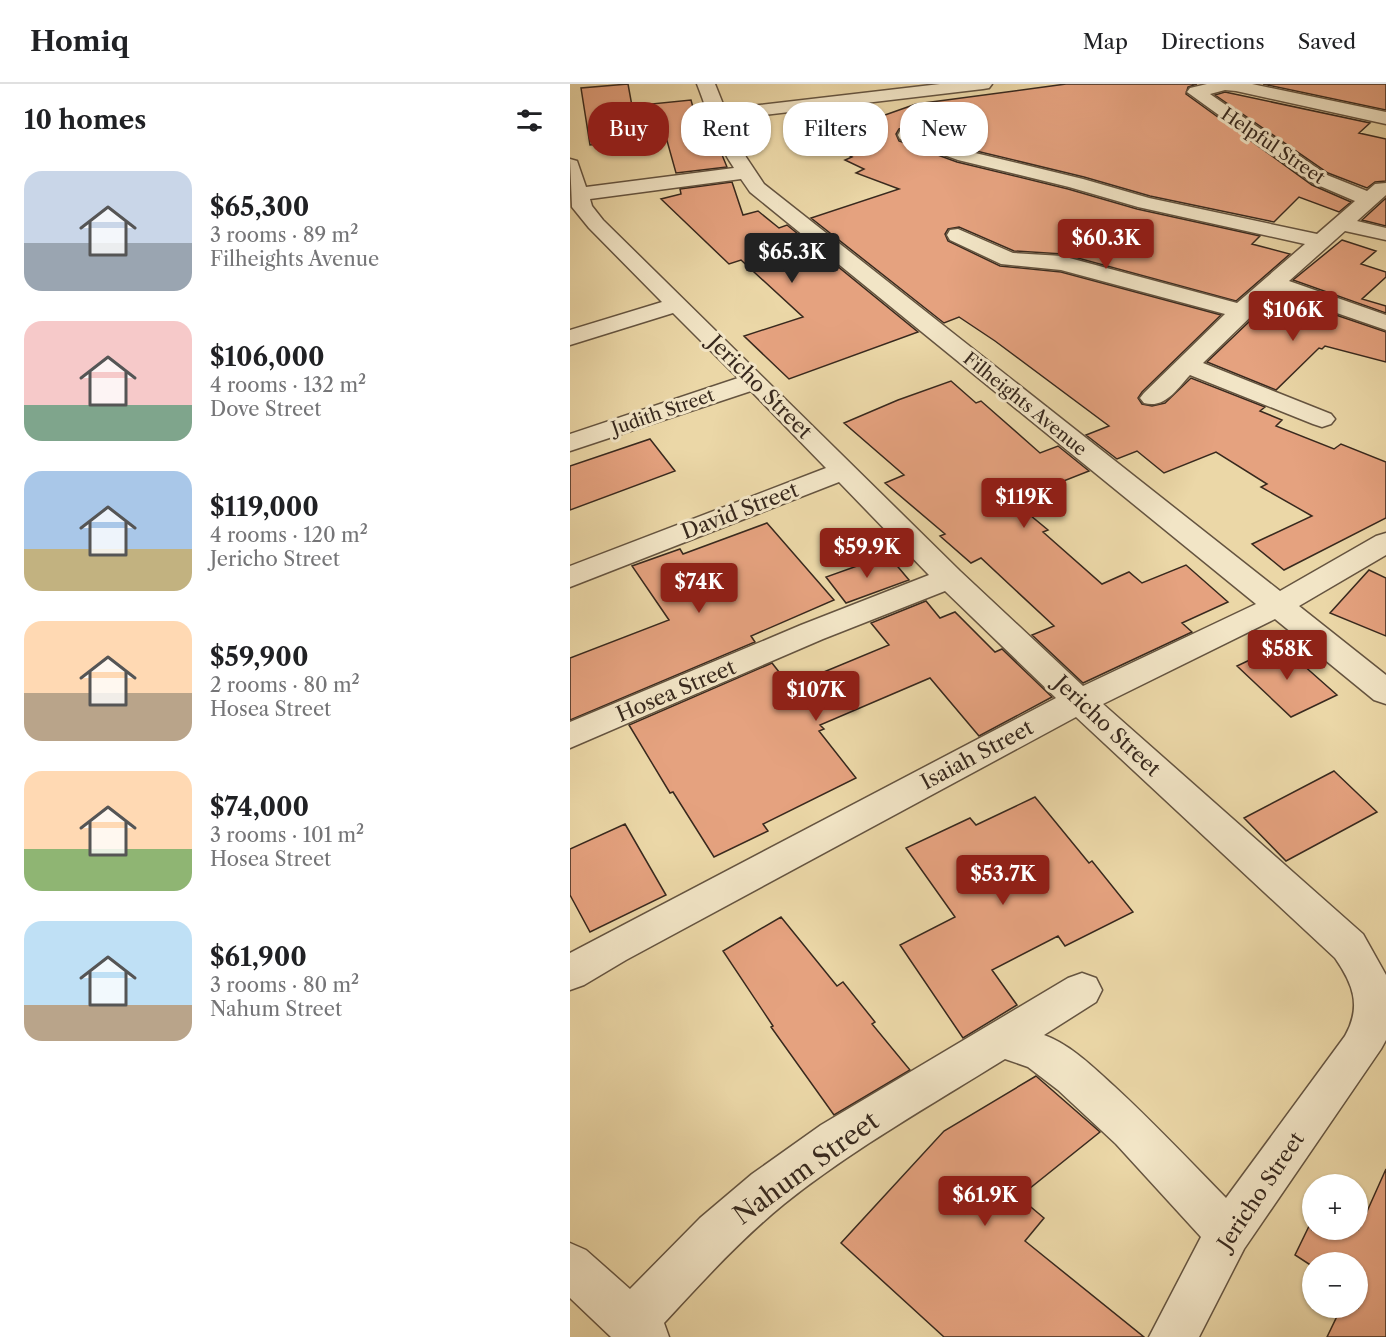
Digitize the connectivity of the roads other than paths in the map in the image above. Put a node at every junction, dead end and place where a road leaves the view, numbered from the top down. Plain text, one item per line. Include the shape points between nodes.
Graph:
1 (706, 84) edge
2 (983, 84) edge
3 (712, 102) edge
4 (771, 110) edge
5 (1386, 118) edge
6 (1321, 121) dead end
7 (1386, 132) edge
8 (736, 156) edge
9 (965, 156) edge
10 (570, 165) edge
11 (744, 172) junction
12 (1386, 185) edge
13 (573, 194) edge
14 (1367, 198) junction
15 (1342, 224) junction
16 (1386, 234) edge
17 (958, 235) dead end
18 (1321, 241) junction
19 (1273, 283) junction
20 (678, 304) junction
21 (1241, 312) junction
22 (1386, 323) edge
23 (570, 338) edge
24 (1187, 365) junction
25 (755, 381) junction
26 (1153, 398) dead end
27 (1322, 419) dead end
28 (570, 443) edge
29 (843, 471) junction
30 (1386, 542) edge
31 (570, 577) edge
32 (949, 579) junction
33 (1277, 606) junction
34 (1386, 692) edge
35 (1079, 701) junction
36 (570, 736) edge
37 (570, 973) edge
38 (1082, 990) dead end
39 (1001, 1039) junction
40 (1228, 1233) junction
41 (570, 1266) edge
42 (638, 1330) edge
43 (1173, 1337) edge

1 - 3 street, Filheights Avenue
2 - 4 street
5 - 14 street, Helpful Street via 1236,86 1196,92 1320,179
6 - 7 street
8 - 11 street, Filheights Avenue
9 - 18 street via 1146,204
10 - 13 street, Jericho Street
11 - 13 street
11 - 33 street, Filheights Avenue via 772,202
12 - 14 street
13 - 20 street, Jericho Street via 596,224
14 - 15 street
15 - 16 street
15 - 18 street
17 - 21 street via 1009,259 1062,263
18 - 19 street
19 - 21 street
19 - 22 street
20 - 23 street
20 - 25 street, Jericho Street
21 - 24 street
24 - 26 street
24 - 27 street
25 - 28 street, Judith Street
25 - 29 street, Jericho Street
29 - 31 street, David Street
29 - 32 street, Jericho Street
30 - 33 street, Isaiah Street
32 - 35 street, Jericho Street
32 - 36 street, Hosea Street via 812,632
33 - 34 street, Filheights Avenue
33 - 35 street, Isaiah Street
35 - 37 street, Isaiah Street
35 - 40 street, Jericho Street via 1349,946 1363,966 1373,993 1373,1023 1360,1049
38 - 39 street, Nahum Street
39 - 40 street via 1042,1053 1073,1076 1131,1130
39 - 42 street, Nahum Street via 836,1140 768,1189 716,1234
40 - 43 street, Jericho Street
41 - 42 street

